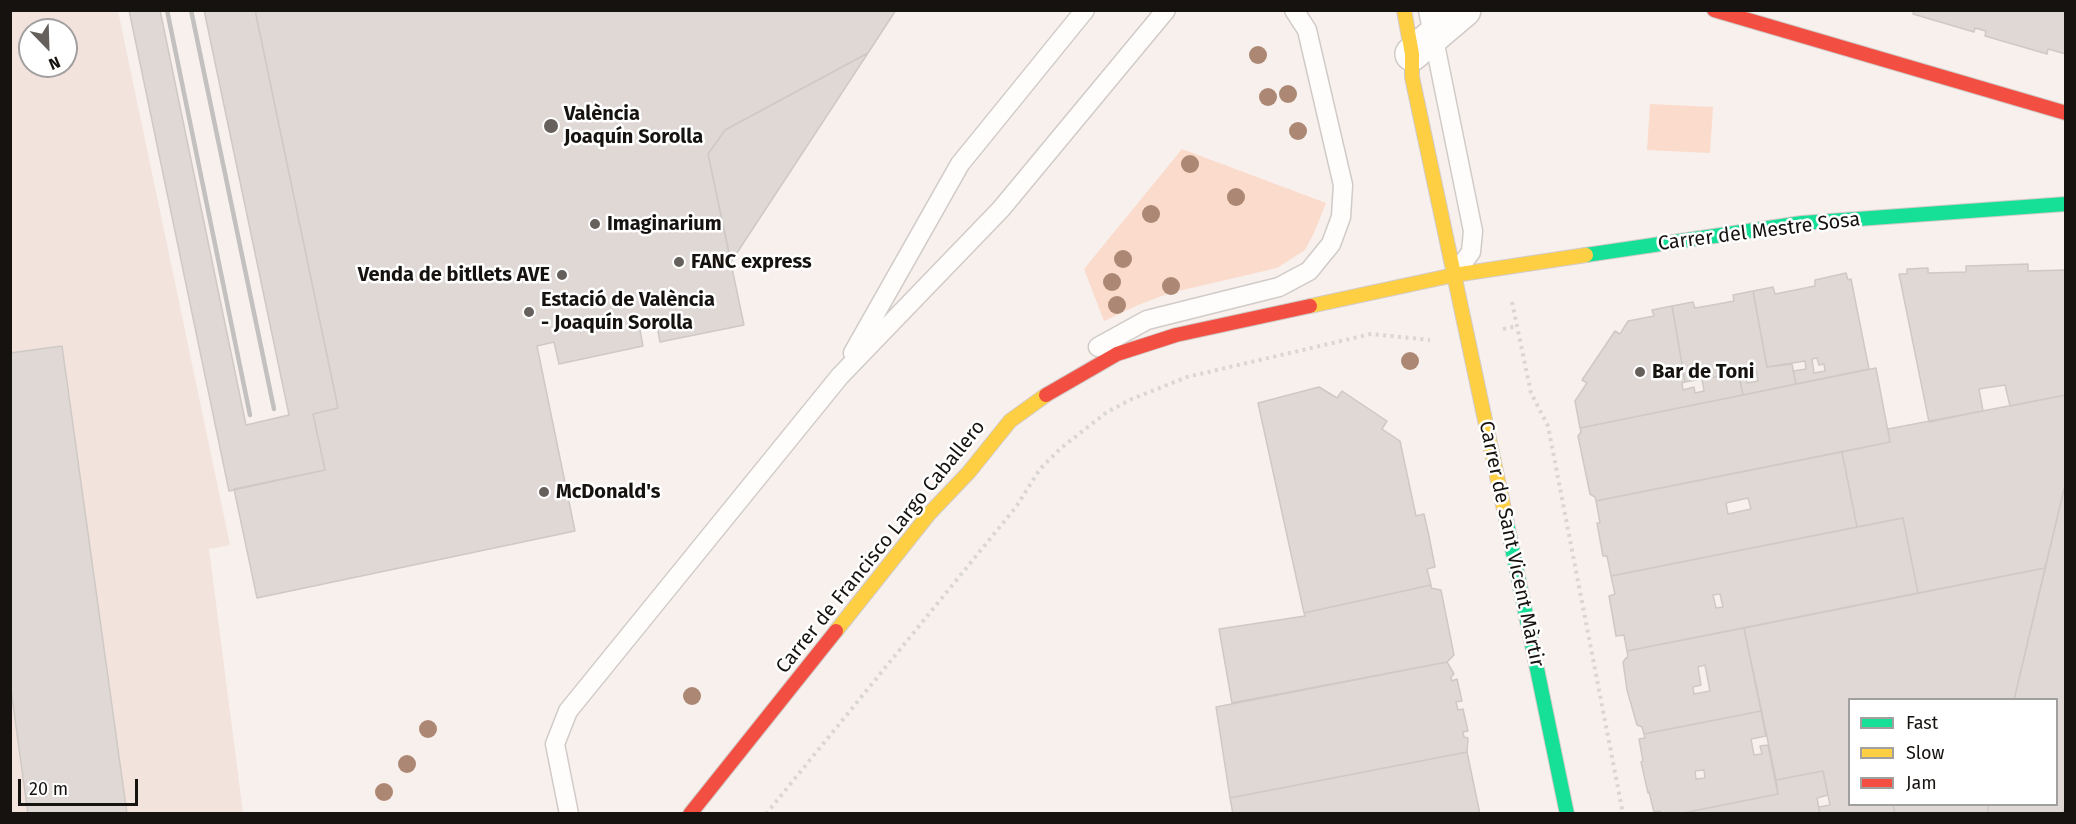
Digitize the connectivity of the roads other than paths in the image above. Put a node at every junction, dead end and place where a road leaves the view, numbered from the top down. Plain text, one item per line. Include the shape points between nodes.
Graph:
1 (1085, 10) edge
2 (1166, 10) edge
3 (1294, 10) edge
4 (1404, 10) edge
5 (1464, 10) edge
6 (1714, 10) edge
7 (1425, 33) edge
8 (2066, 113) edge
9 (2066, 204) edge
10 (1454, 275) junction
11 (840, 376) junction
12 (1056, 387) junction
13 (569, 813) edge
14 (690, 813) edge
15 (1566, 813) edge

1 - 11 lane via 960,164
2 - 11 lane via 1001,209
3 - 12 lane via 1306,30 1343,185 1341,217 1331,244 1309,271 1279,287 1148,320 1092,350
4 - 7 street, Carrer de Sant Vicent Màrtir
5 - 7 street
6 - 8 street
7 - 10 street, Carrer de Sant Vicent Màrtir via 1412,77
7 - 10 lane, Carrer de Sant Vicent Màrtir via 1473,231 1471,252
9 - 10 street, Carrer del Mestre Sosa via 1802,223
10 - 12 street, Carrer de Francisco Largo Caballero via 1176,335 1117,354
10 - 15 street, Carrer de Sant Vicent Màrtir
11 - 13 lane via 568,711 555,744
12 - 14 street, Carrer de Francisco Largo Caballero via 1010,422 929,514

